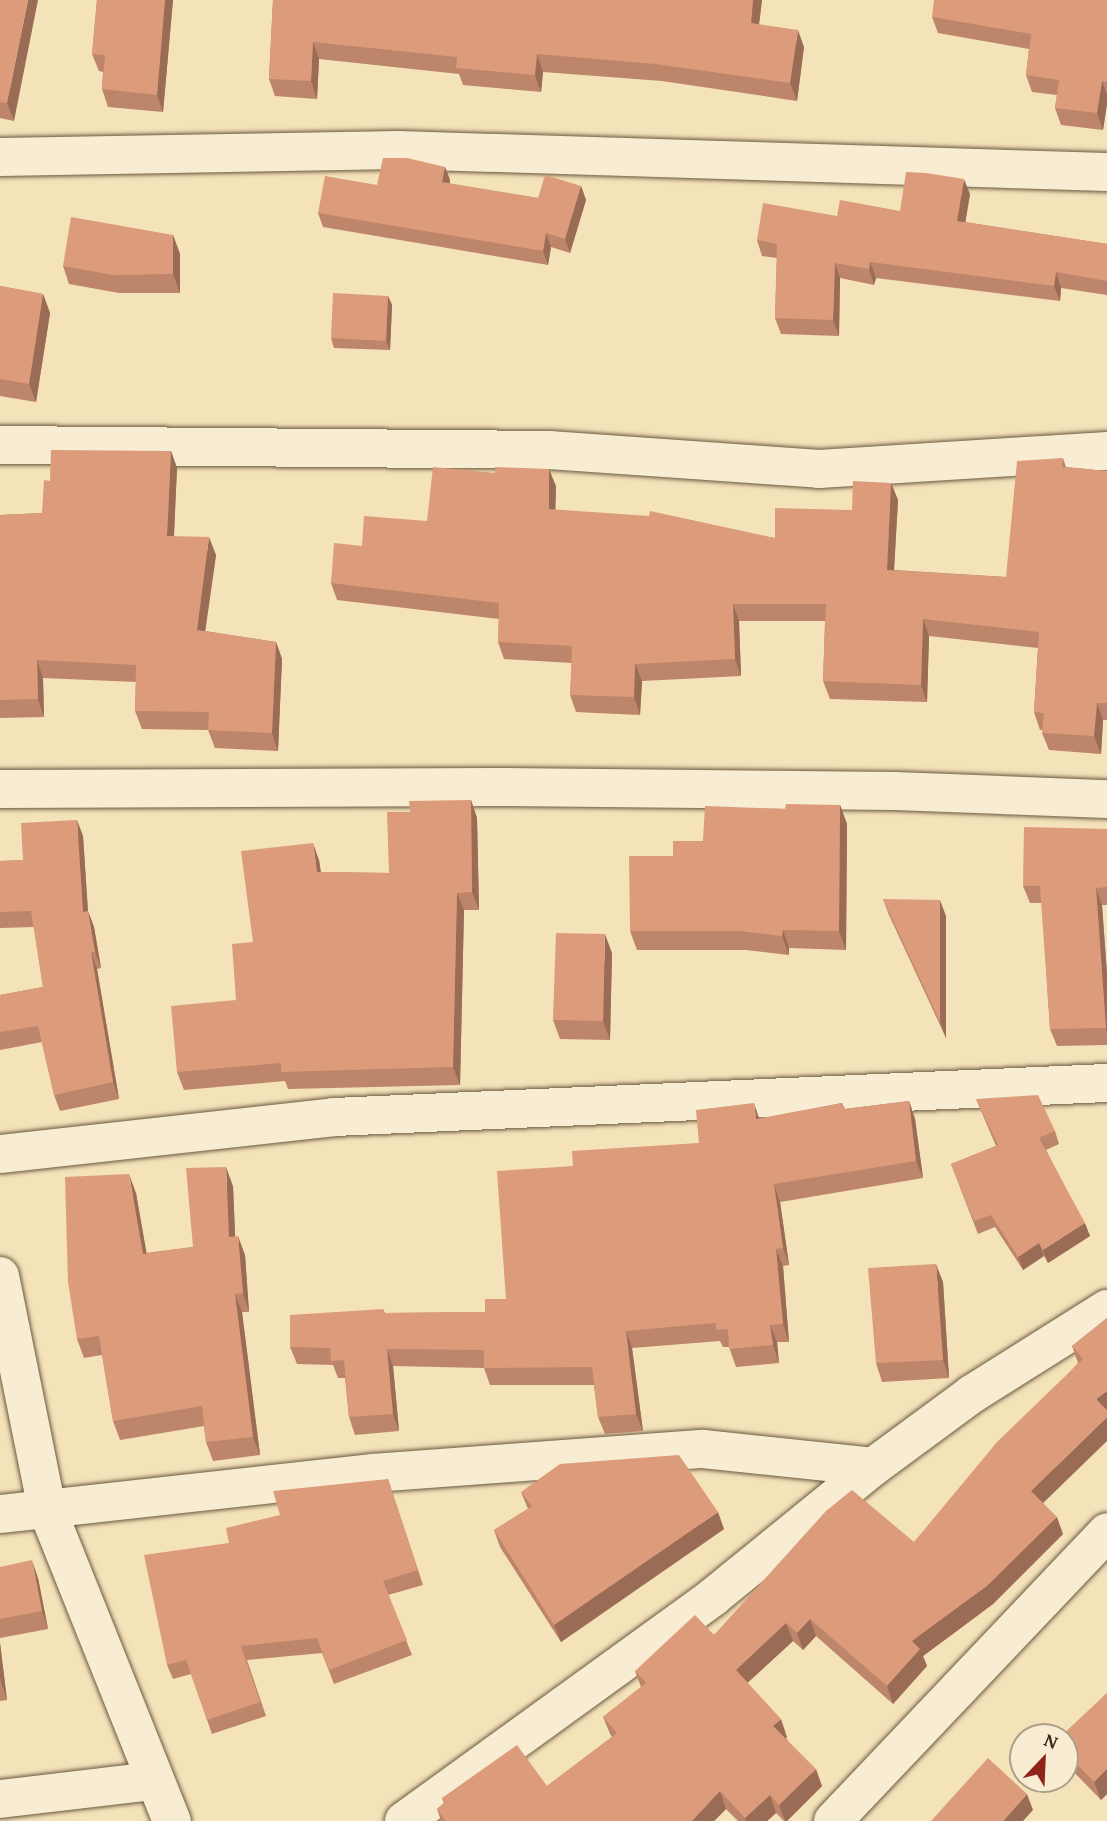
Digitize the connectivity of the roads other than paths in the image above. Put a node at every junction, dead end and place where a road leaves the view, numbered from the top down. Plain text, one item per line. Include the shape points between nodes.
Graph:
1 (0, 157) edge
2 (1107, 172) edge
3 (0, 445) edge
4 (1107, 451) edge
5 (0, 789) edge
6 (1107, 799) edge
7 (1107, 1083) edge
8 (0, 1154) edge
9 (0, 1276) edge
10 (1107, 1309) edge
11 (873, 1467) junction
12 (47, 1509) junction
13 (0, 1514) edge
14 (1107, 1532) edge
15 (154, 1781) junction
16 (0, 1799) edge
17 (172, 1821) edge
18 (404, 1821) edge
19 (833, 1821) edge

1 - 2 street via 399,150
3 - 4 street via 549,450 819,470
5 - 6 street via 532,787 895,791
7 - 8 street via 334,1117
9 - 12 street
10 - 11 street via 972,1394
11 - 12 street via 703,1449 373,1473
11 - 18 street via 713,1597
12 - 13 street
12 - 15 street
14 - 19 street
15 - 16 street
15 - 17 street

